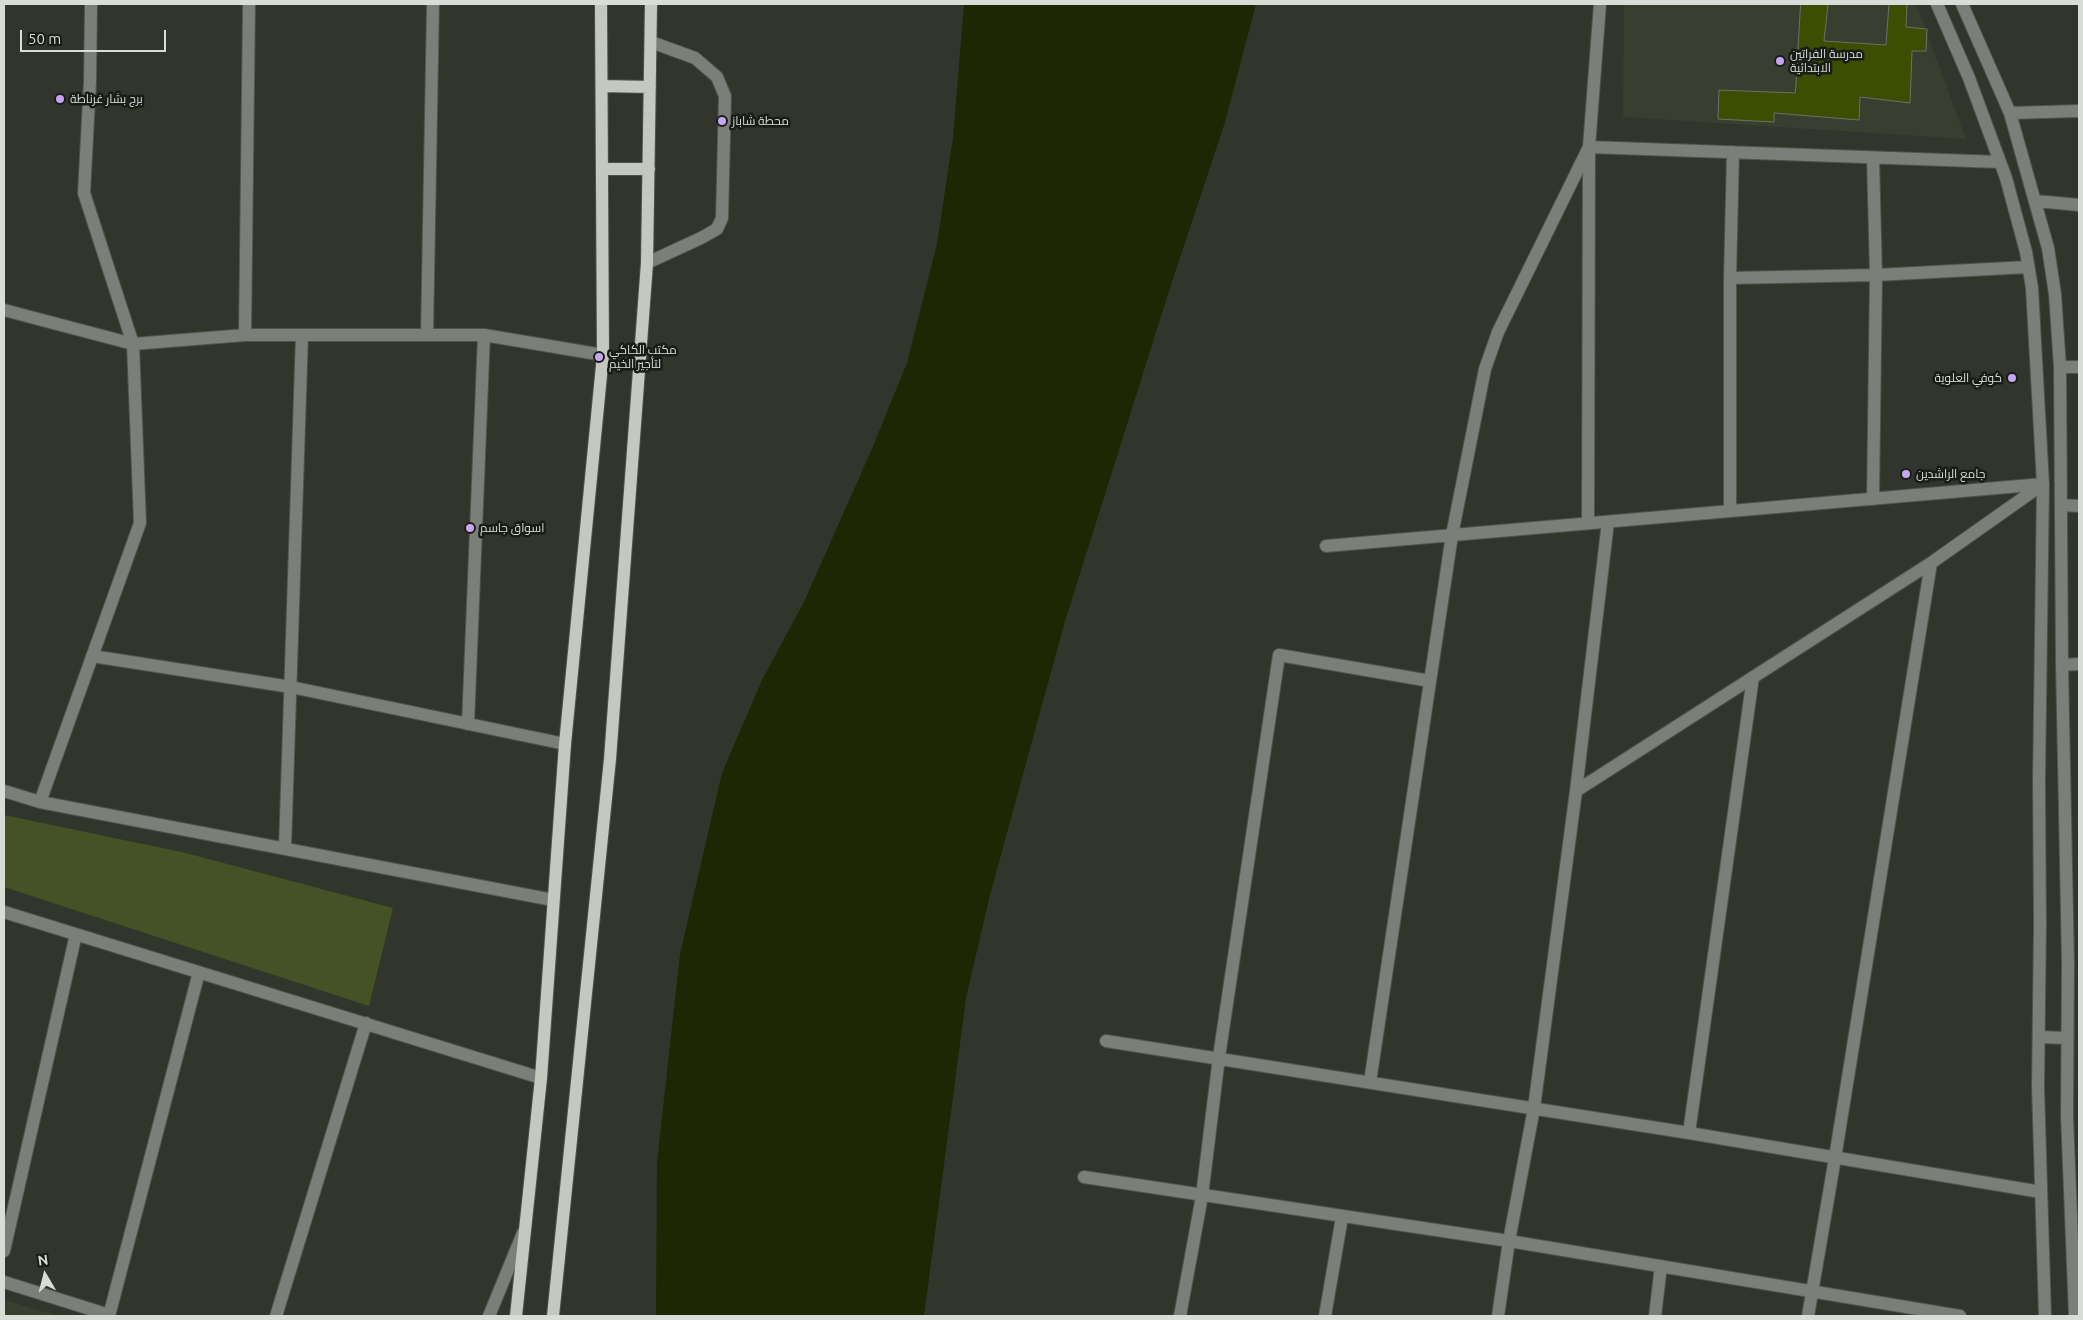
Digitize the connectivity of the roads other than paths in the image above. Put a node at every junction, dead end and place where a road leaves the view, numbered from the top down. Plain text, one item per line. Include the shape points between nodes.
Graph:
1 (91, 4) edge
2 (249, 4) edge
3 (433, 4) edge
4 (602, 4) edge
5 (651, 4) edge
6 (1600, 4) edge
7 (1937, 4) edge
8 (1962, 4) edge
9 (651, 42) junction
10 (602, 86) junction
11 (650, 86) junction
12 (2079, 111) edge
13 (2010, 113) junction
14 (1589, 147) junction
15 (1733, 152) junction
16 (1873, 158) junction
17 (2000, 162) junction
18 (602, 169) junction
19 (649, 169) junction
20 (2036, 201) junction
21 (2079, 206) edge
22 (647, 262) junction
23 (2028, 267) junction
24 (1876, 275) junction
25 (1730, 278) junction
26 (4, 310) edge
27 (245, 335) junction
28 (302, 335) junction
29 (426, 335) junction
30 (484, 335) junction
31 (133, 344) junction
32 (603, 355) junction
33 (2060, 367) junction
34 (2079, 367) edge
35 (2043, 484) junction
36 (1873, 498) junction
37 (2061, 505) junction
38 (2079, 506) edge
39 (1730, 511) junction
40 (1608, 522) junction
41 (1588, 523) junction
42 (1452, 535) junction
43 (1326, 546) dead end
44 (1931, 563) junction
45 (92, 656) junction
46 (2062, 664) junction
47 (2079, 664) edge
48 (1753, 677) junction
49 (1430, 681) junction
50 (291, 687) junction
51 (468, 724) junction
52 (565, 744) junction
53 (4, 790) edge
54 (1576, 790) junction
55 (40, 802) junction
56 (2079, 804) edge
57 (2066, 805) junction
58 (285, 848) junction
59 (553, 900) junction
60 (4, 912) edge
61 (76, 934) junction
62 (2074, 963) edge
63 (199, 972) junction
64 (366, 1023) junction
65 (2039, 1037) junction
66 (2068, 1038) junction
67 (1106, 1041) dead end
68 (1219, 1058) junction
69 (541, 1078) junction
70 (1370, 1082) junction
71 (1534, 1108) junction
72 (2073, 1116) edge
73 (1690, 1133) junction
74 (1835, 1158) junction
75 (1084, 1177) dead end
76 (2041, 1192) junction
77 (1202, 1196) junction
78 (1342, 1217) junction
79 (526, 1225) junction
80 (1509, 1241) junction
81 (4, 1251) edge
82 (2076, 1265) edge
83 (1662, 1266) junction
84 (4, 1282) edge
85 (1812, 1291) junction
86 (1927, 1314) edge
87 (109, 1316) edge
88 (276, 1316) edge
89 (489, 1316) edge
90 (516, 1316) edge
91 (553, 1316) edge
92 (1180, 1316) edge
93 (1324, 1316) edge
94 (1498, 1316) edge
95 (1655, 1316) edge
96 (1808, 1316) edge
97 (1960, 1316) edge
98 (2045, 1316) edge
99 (2075, 1316) edge

1 - 31 street via 84,193
2 - 27 street
3 - 29 street
4 - 10 main road
5 - 9 main road
6 - 14 street
7 - 17 street
8 - 13 street
9 - 11 main road
9 - 22 street via 695,58 717,76 725,96 722,218 717,229
10 - 11 main road
10 - 18 main road
11 - 19 main road
12 - 13 street
13 - 20 street
14 - 15 street
14 - 41 street
14 - 42 street via 1498,332 1485,369
15 - 16 street
15 - 25 street
16 - 17 street
16 - 24 street
17 - 23 street
18 - 19 main road
18 - 32 main road
19 - 22 main road
20 - 21 street
20 - 33 street via 2055,294
22 - 91 main road via 610,759
23 - 24 street
23 - 35 street via 2032,288
24 - 25 street
24 - 36 street
25 - 39 street
26 - 31 street
27 - 28 street
27 - 31 street
28 - 29 street
28 - 50 street
29 - 30 street
30 - 32 street
30 - 51 street
31 - 45 street via 140,523
32 - 52 main road
33 - 34 street
33 - 37 street
35 - 36 street
35 - 44 street
35 - 65 street
36 - 39 street
37 - 38 street
37 - 46 street
39 - 40 street
40 - 41 street
40 - 54 street
41 - 42 street
42 - 43 street
42 - 49 street
44 - 48 street
44 - 74 street
45 - 50 street
45 - 55 street
46 - 47 street
46 - 57 street
48 - 54 street
48 - 73 street
49 - 68 street via 1280,655
49 - 70 street
50 - 51 street
50 - 58 street
51 - 52 street
52 - 59 main road
53 - 55 street
54 - 71 street
55 - 58 street
56 - 57 street
57 - 62 street
58 - 59 street
59 - 69 main road
60 - 61 street
61 - 63 street
61 - 81 street
62 - 66 street
63 - 64 street
63 - 87 street
64 - 69 street
64 - 88 street
65 - 66 street
65 - 76 street
66 - 72 street
67 - 68 street
68 - 70 street
68 - 77 street
69 - 79 main road
70 - 71 street
71 - 73 street
71 - 80 street
72 - 82 street
73 - 74 street
74 - 76 street
74 - 85 street
75 - 77 street
76 - 98 street
77 - 78 street
77 - 92 street
78 - 80 street
78 - 93 street
79 - 89 street
79 - 90 main road
80 - 83 street
80 - 94 street
82 - 99 street
83 - 85 street
83 - 95 street
84 - 87 street
85 - 86 street
85 - 96 street
86 - 97 street

